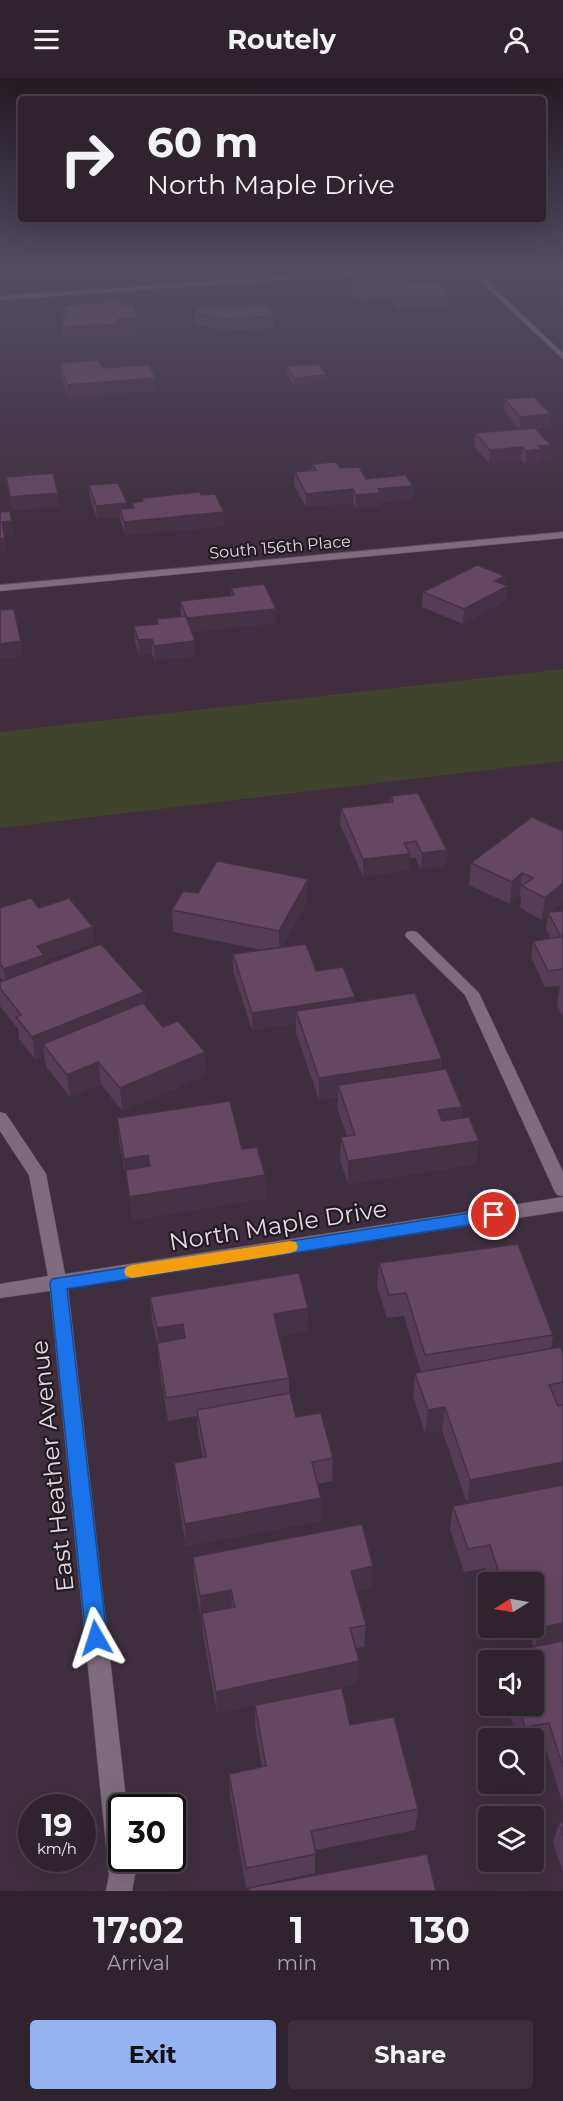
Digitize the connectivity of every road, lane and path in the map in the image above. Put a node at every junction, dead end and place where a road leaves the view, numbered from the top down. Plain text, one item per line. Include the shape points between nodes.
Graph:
1 (563, 535) edge
2 (0, 588) edge
3 (412, 934) dead end
4 (0, 1118) edge
5 (563, 1190) edge
6 (563, 1204) edge
7 (58, 1283) junction
8 (0, 1291) edge
9 (118, 1891) edge

1 - 2 street, South 156th Place
3 - 5 street via 471,993
4 - 7 street, East Heather Avenue via 37,1174
6 - 7 street, North Maple Drive
7 - 8 street, North Maple Drive
7 - 9 street, East Heather Avenue via 122,1875

